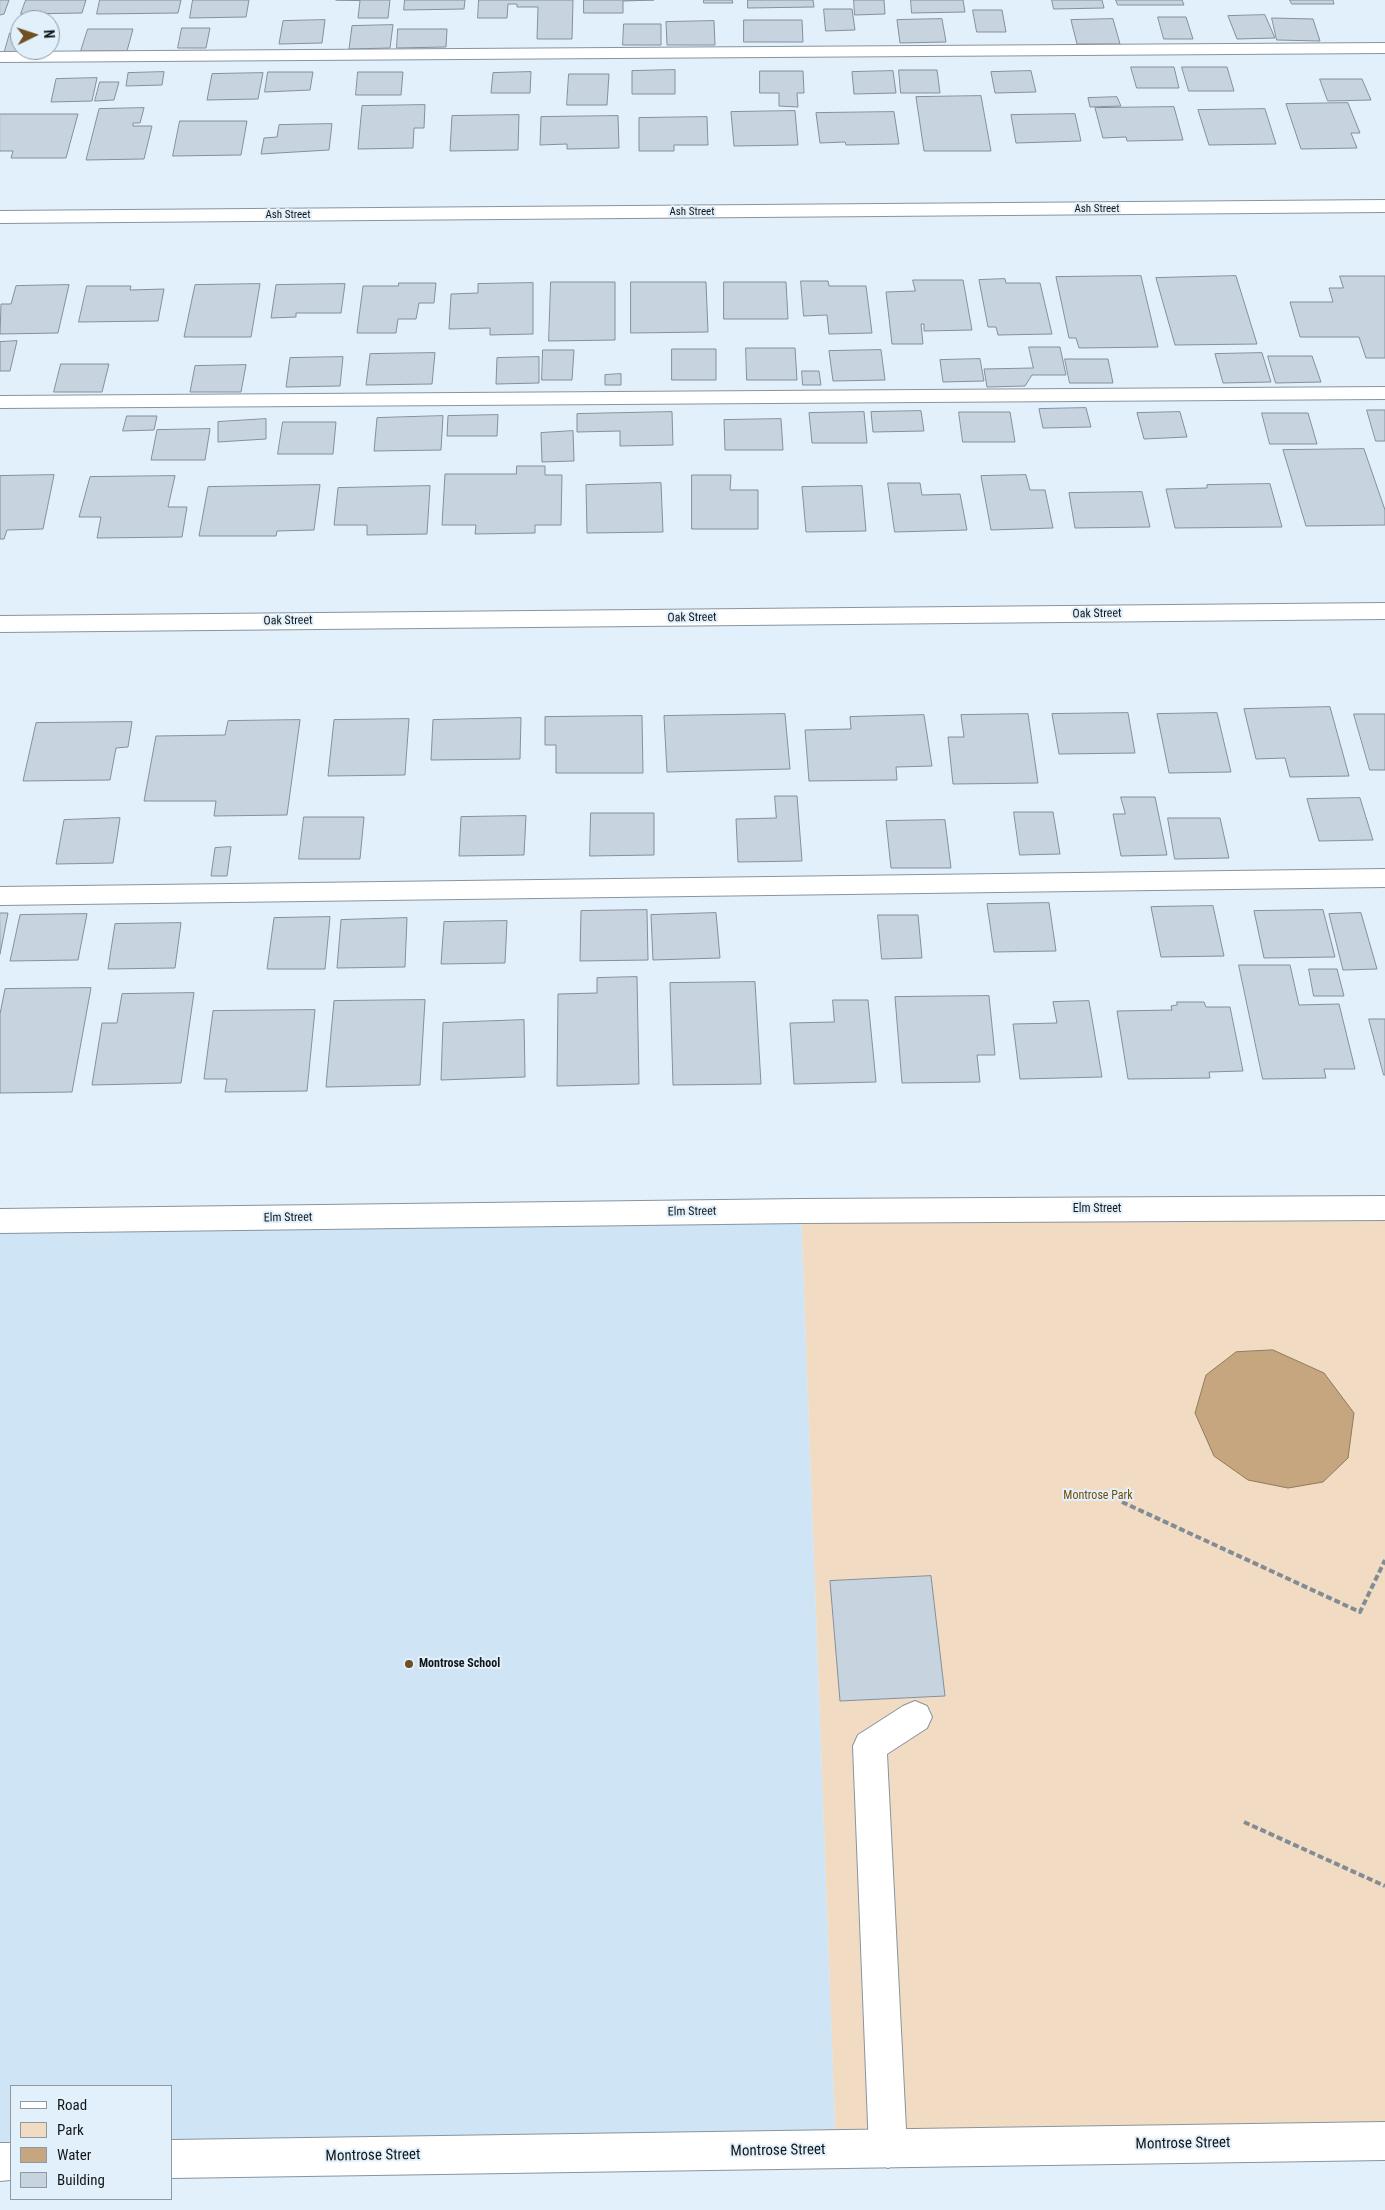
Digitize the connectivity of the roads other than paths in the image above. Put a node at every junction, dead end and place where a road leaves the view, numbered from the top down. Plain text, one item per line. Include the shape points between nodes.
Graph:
1 (1385, 48) edge
2 (0, 57) edge
3 (1385, 206) edge
4 (0, 217) edge
5 (1385, 392) edge
6 (0, 402) edge
7 (1385, 611) edge
8 (0, 624) edge
9 (1385, 878) edge
10 (0, 896) edge
11 (1385, 1208) edge
12 (0, 1222) edge
13 (915, 1717) dead end
14 (1385, 2141) edge
15 (888, 2149) junction
16 (172, 2159) edge

1 - 2 street
3 - 4 street, Ash Street
5 - 6 street
7 - 8 street, Oak Street
9 - 10 street
11 - 12 street, Elm Street via 801,1211
13 - 15 street via 870,1746
14 - 15 street, Montrose Street
15 - 16 street, Montrose Street

